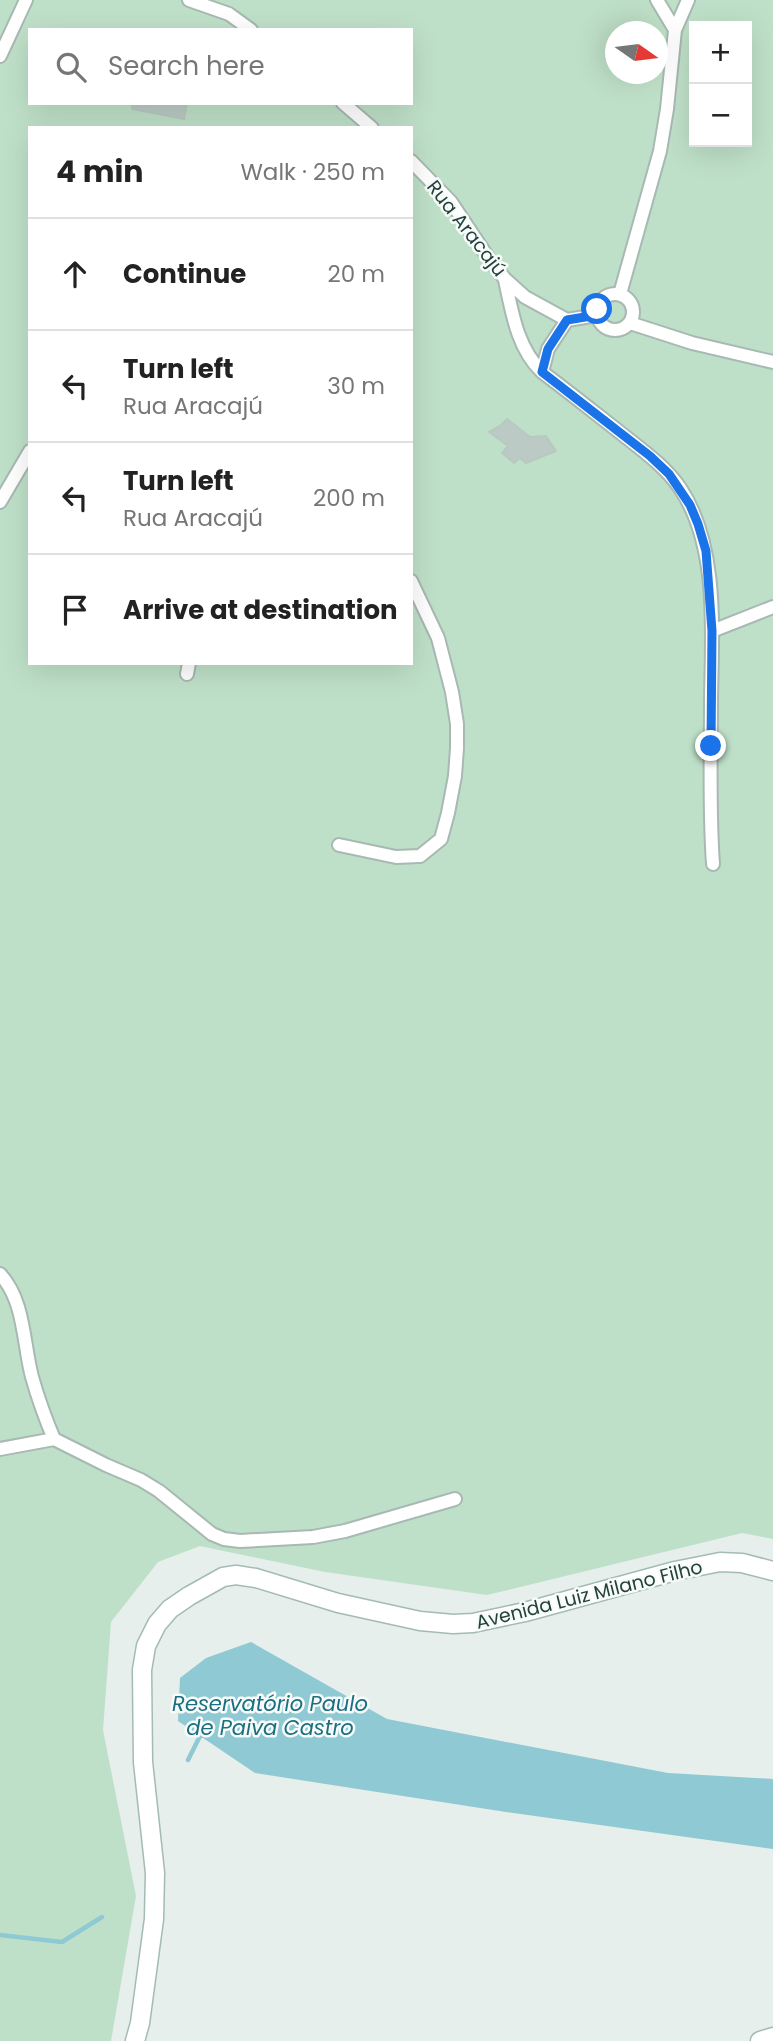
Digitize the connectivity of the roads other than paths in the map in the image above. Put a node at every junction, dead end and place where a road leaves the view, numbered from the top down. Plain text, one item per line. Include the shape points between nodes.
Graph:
1 (26, 0) edge
2 (189, 0) edge
3 (657, 0) edge
4 (688, 0) edge
5 (248, 28) edge
6 (675, 30) junction
7 (0, 57) edge
8 (345, 105) edge
9 (370, 126) edge
10 (413, 163) edge
11 (505, 279) junction
12 (620, 294) junction
13 (597, 315) junction
14 (567, 320) junction
15 (630, 323) junction
16 (773, 362) edge
17 (542, 372) junction
18 (28, 454) edge
19 (0, 502) edge
20 (413, 585) edge
21 (773, 607) edge
22 (712, 631) junction
23 (339, 845) dead end
24 (713, 864) dead end
25 (0, 1274) edge
26 (54, 1439) junction
27 (0, 1449) edge
28 (455, 1499) dead end
29 (773, 1571) edge
30 (140, 2022) junction
31 (773, 2037) edge
32 (135, 2041) edge
33 (142, 2041) edge
34 (760, 2041) edge

1 - 7 street
2 - 5 street via 229,14
3 - 6 street
4 - 6 street
6 - 12 street via 660,150
8 - 9 street
10 - 11 street, Rua Aracajú via 451,202
11 - 14 street, Rua Aracajú via 525,297
11 - 17 street via 515,326
12 - 13 street via 603,298
12 - 15 street via 633,306
13 - 14 street
13 - 15 street via 608,329
14 - 17 street via 548,349
15 - 16 street
17 - 22 street via 650,456 680,487 706,551
18 - 19 street
20 - 23 street via 438,639 457,724 455,776 441,839 420,856 396,857
21 - 22 street
22 - 24 street
25 - 26 street via 14,1294 32,1376
26 - 27 street
26 - 28 street via 141,1480 201,1527 224,1539 313,1537
29 - 30 main road, Avenida Luiz Milano Filho via 720,1563 473,1623 420,1621 236,1575 223,1577 170,1609 146,1646 142,1670 143,1762 155,1893
30 - 32 main road, Avenida Luiz Milano Filho
30 - 33 main road, Avenida Luiz Milano Filho
31 - 34 main road

